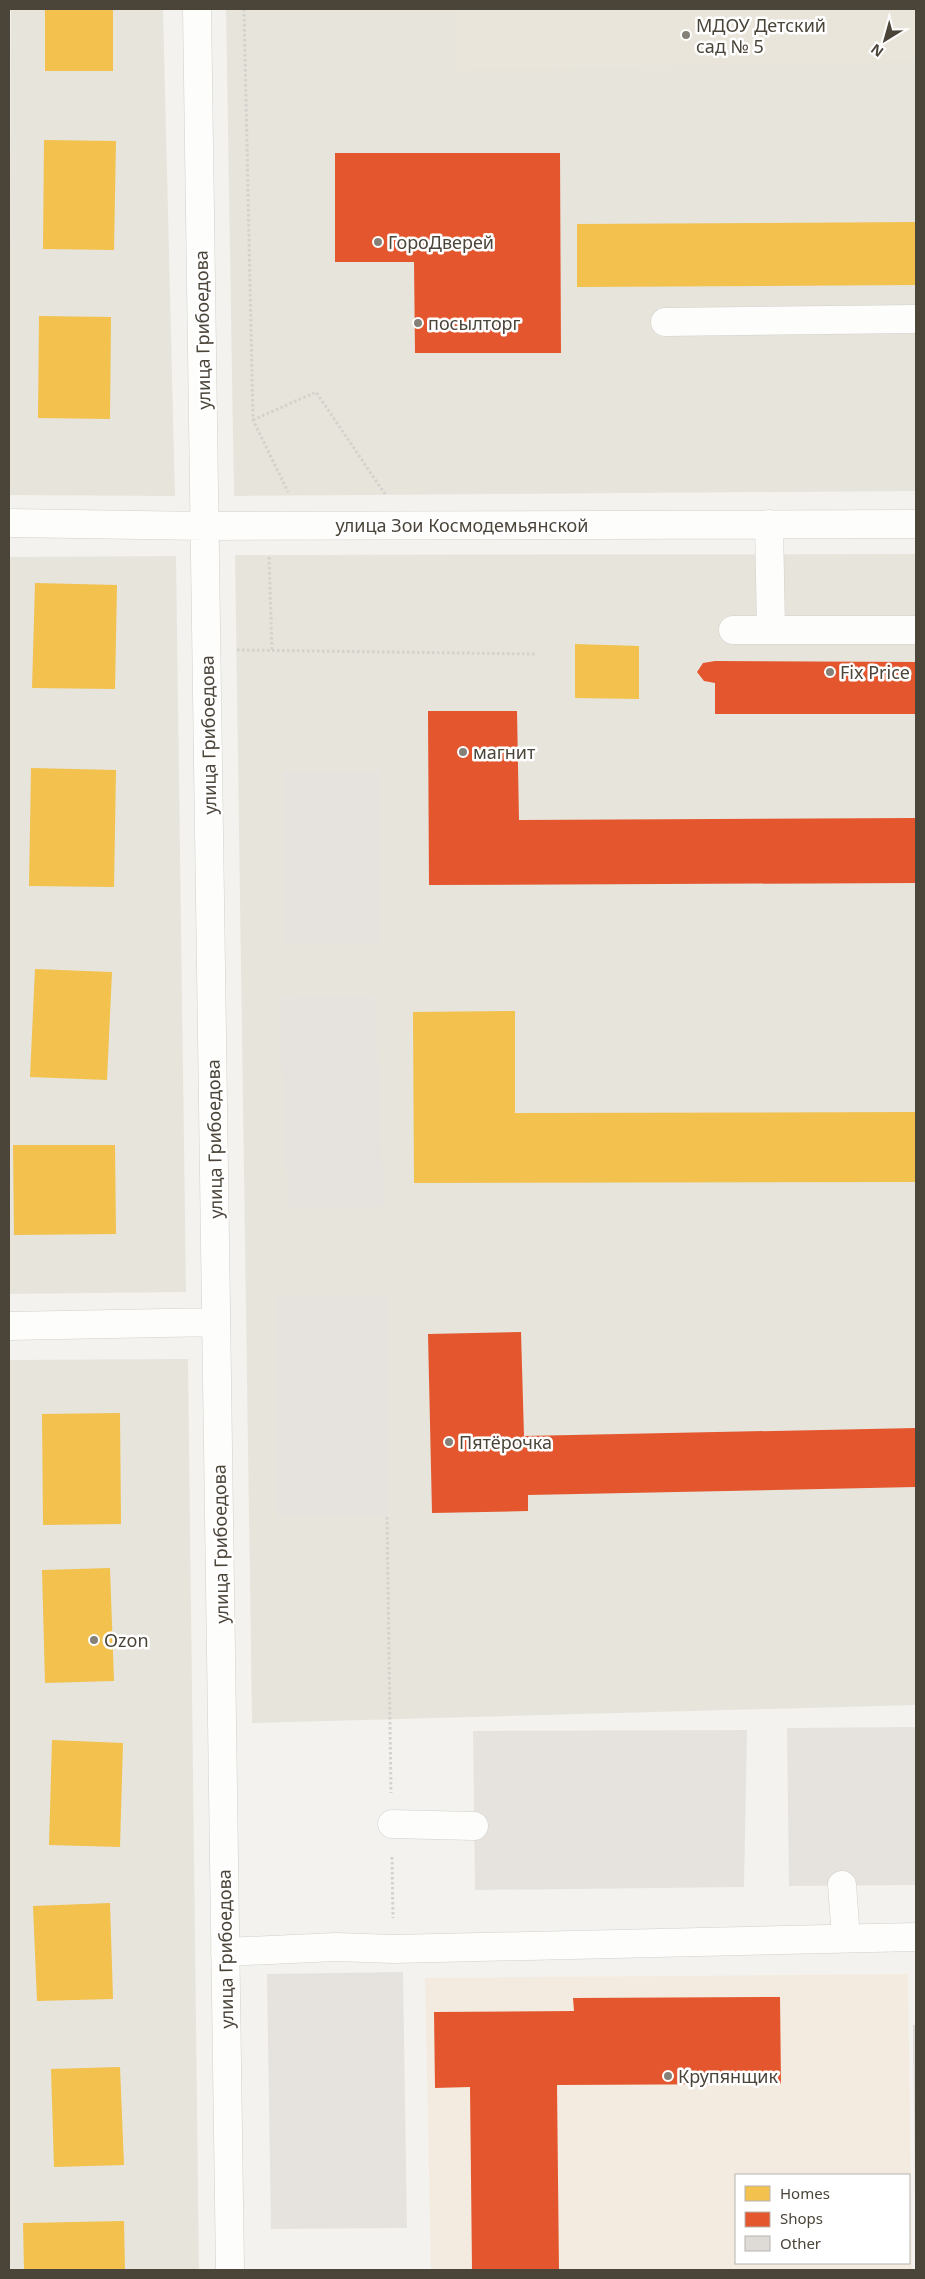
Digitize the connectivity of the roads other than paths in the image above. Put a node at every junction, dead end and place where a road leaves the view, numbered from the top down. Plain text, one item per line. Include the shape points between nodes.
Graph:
1 (197, 9) edge
2 (916, 320) edge
3 (665, 322) dead end
4 (9, 523) edge
5 (769, 524) junction
6 (916, 524) edge
7 (205, 526) junction
8 (733, 630) dead end
9 (771, 630) junction
10 (916, 630) edge
11 (216, 1322) junction
12 (9, 1326) edge
13 (392, 1824) road end
14 (474, 1826) dead end
15 (842, 1886) dead end
16 (916, 1937) edge
17 (846, 1938) junction
18 (225, 1952) junction
19 (230, 2270) edge

1 - 7 street, улица Грибоедова
2 - 3 street
4 - 7 street, улица Зои Космодемьянской
5 - 6 street, улица Зои Космодемьянской
5 - 7 street, улица Зои Космодемьянской
5 - 9 street
7 - 11 street, улица Грибоедова
8 - 9 street
9 - 10 street
11 - 12 street
11 - 18 street, улица Грибоедова
13 - 14 street
15 - 17 street
16 - 17 street
17 - 18 street
18 - 19 street, улица Грибоедова

